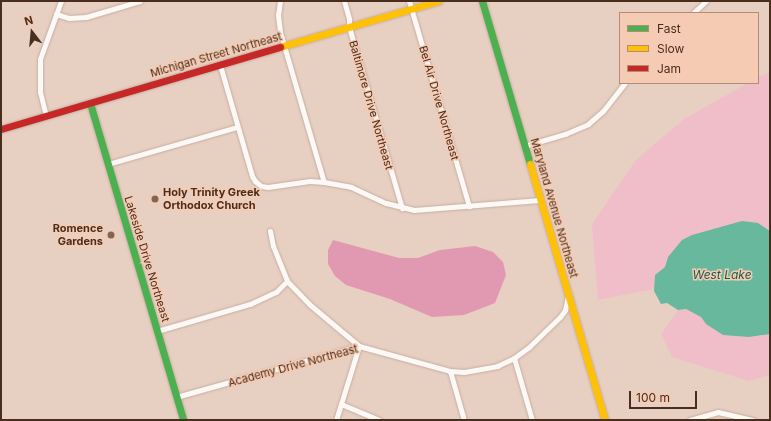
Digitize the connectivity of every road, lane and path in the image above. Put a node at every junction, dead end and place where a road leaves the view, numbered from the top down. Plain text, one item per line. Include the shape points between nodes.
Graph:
1 (61, 1) edge
2 (140, 1) edge
3 (280, 1) edge
4 (344, 1) edge
5 (409, 1) edge
6 (438, 1) edge
7 (482, 1) edge
8 (706, 1) edge
9 (412, 9) junction
10 (694, 12) edge
11 (56, 14) junction
12 (349, 28) junction
13 (285, 46) junction
14 (220, 65) junction
15 (624, 84) edge
16 (90, 103) junction
17 (46, 116) junction
18 (237, 127) junction
19 (1, 130) edge
20 (524, 146) junction
21 (108, 164) junction
22 (324, 182) junction
23 (540, 200) junction
24 (469, 206) junction
25 (402, 208) junction
26 (270, 231) dead end
27 (287, 282) junction
28 (568, 296) junction
29 (157, 331) junction
30 (359, 346) junction
31 (514, 358) junction
32 (450, 371) junction
33 (176, 397) junction
34 (341, 404) junction
35 (183, 420) edge
36 (336, 420) edge
37 (379, 420) edge
38 (464, 420) edge
39 (532, 420) edge
40 (605, 420) edge
41 (690, 420) edge
42 (753, 420) edge

1 - 11 street
2 - 11 street via 86,16 69,18
3 - 13 street via 278,22
4 - 12 street, Baltimore Drive Northeast
5 - 9 street, Bel Air Drive Northeast
6 - 9 street, Michigan Street Northeast
7 - 20 street, Maryland Avenue Northeast
8 - 10 street
9 - 12 street, Michigan Street Northeast
9 - 24 street, Bel Air Drive Northeast
11 - 17 street via 40,59 40,92
12 - 13 street, Michigan Street Northeast
12 - 25 street, Baltimore Drive Northeast
13 - 14 street, Michigan Street Northeast
13 - 22 street
14 - 16 street, Michigan Street Northeast
14 - 18 street
15 - 20 street via 603,111 588,124
16 - 17 street, Michigan Street Northeast
16 - 21 street, Lakeside Drive Northeast
17 - 19 street, Michigan Street Northeast
18 - 21 street
18 - 22 street via 252,176 261,186
20 - 23 street, Maryland Avenue Northeast
21 - 29 street, Lakeside Drive Northeast
22 - 25 street via 350,187
23 - 24 street
23 - 28 street, Maryland Avenue Northeast
24 - 25 street via 414,210
26 - 27 street
27 - 29 street via 276,292 250,304
27 - 30 street
28 - 31 street, Academy Drive Northeast via 565,310 560,317
28 - 40 street, Maryland Avenue Northeast
29 - 33 street, Lakeside Drive Northeast
30 - 32 street, Academy Drive Northeast
30 - 33 street, Academy Drive Northeast
30 - 34 street
31 - 32 street, Academy Drive Northeast via 497,366 475,371
31 - 39 street
32 - 38 street
33 - 35 street, Lakeside Drive Northeast
34 - 36 street
34 - 37 street
41 - 42 street via 718,412

